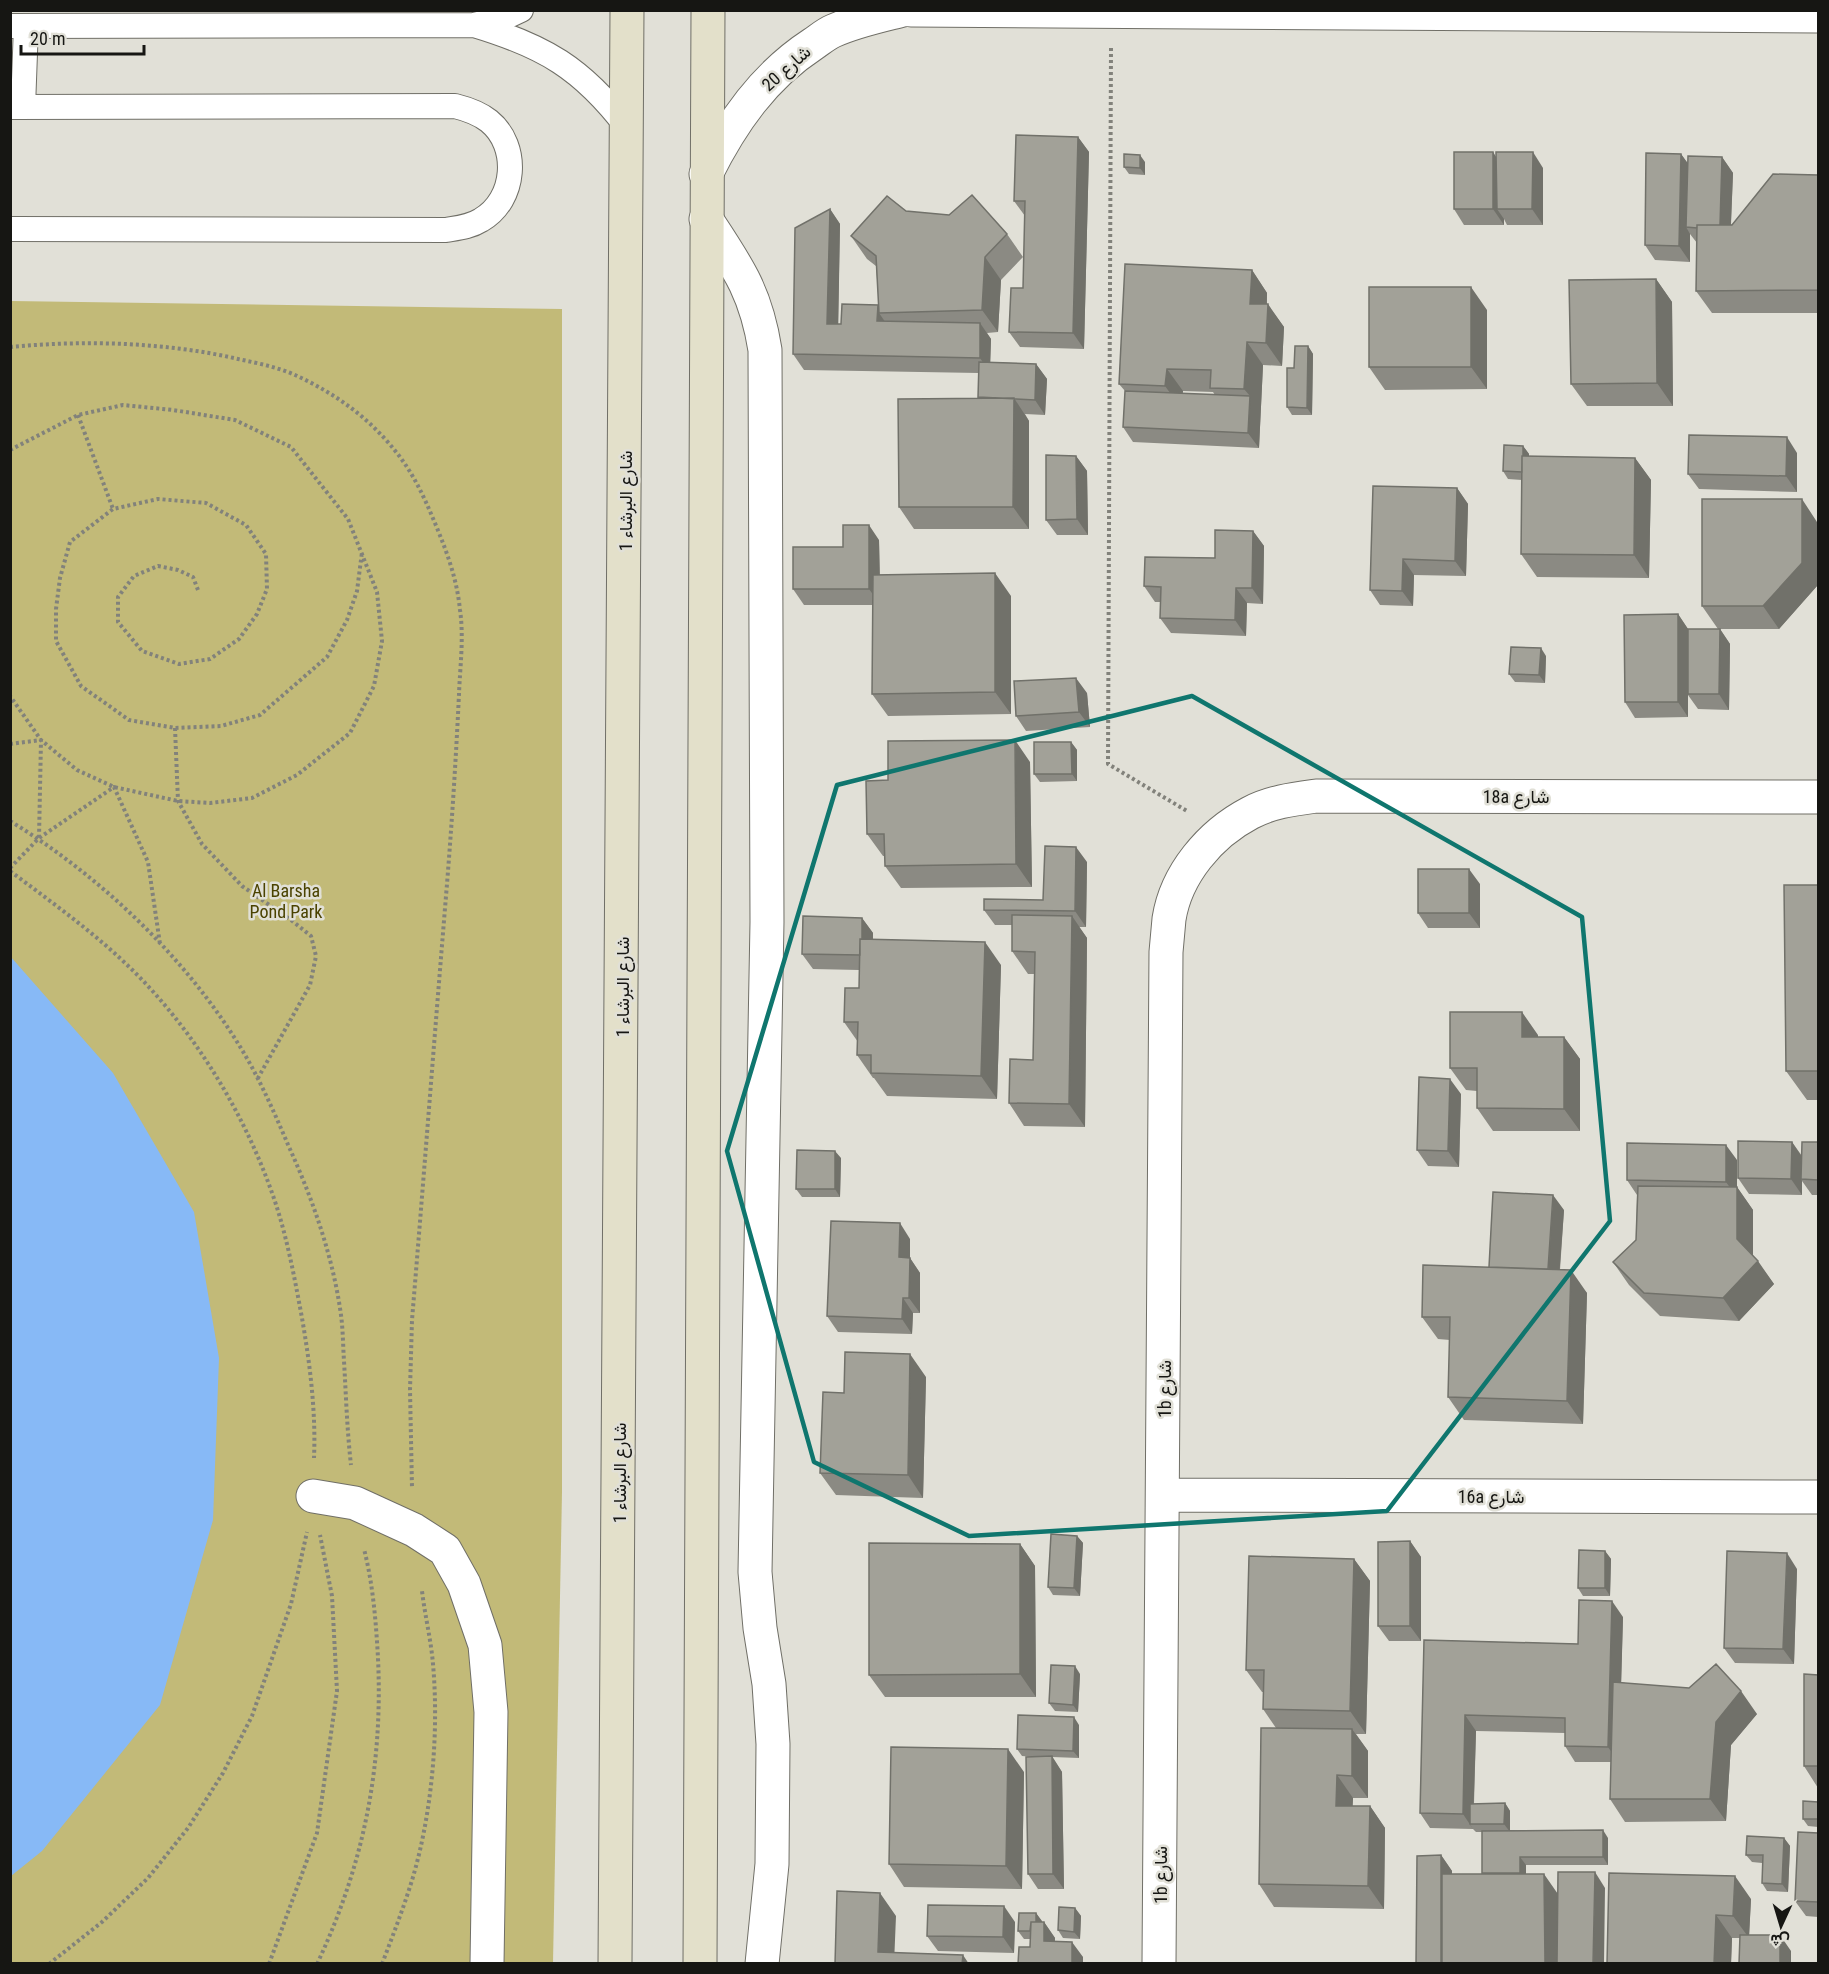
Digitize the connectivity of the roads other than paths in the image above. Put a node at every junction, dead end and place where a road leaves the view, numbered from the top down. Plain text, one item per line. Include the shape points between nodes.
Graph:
1 (521, 10) edge
2 (627, 10) edge
3 (708, 10) edge
4 (903, 10) edge
5 (911, 10) edge
6 (1111, 11) edge
7 (1818, 16) edge
8 (401, 18) edge
9 (474, 25) junction
10 (18, 26) edge
11 (17, 107) edge
12 (627, 127) junction
13 (706, 174) junction
14 (706, 219) junction
15 (10, 229) edge
16 (1818, 797) edge
17 (1222, 831) joint
18 (1163, 1495) junction
19 (313, 1496) road end
20 (1818, 1497) edge
21 (487, 1964) edge
22 (615, 1964) edge
23 (700, 1964) edge
24 (762, 1964) edge
25 (1159, 1964) edge

1 - 9 lane
2 - 12 street, شارع البرشاء 1
3 - 13 street
4 - 13 street, شارع 20 via 831,32 799,53 745,108
5 - 6 street
6 - 7 street
8 - 9 lane
8 - 10 lane
9 - 12 lane via 533,46 560,61 608,102
10 - 11 lane
11 - 15 lane via 455,106 490,121 502,136 511,172 497,207 482,220 446,230
12 - 22 street, شارع البرشاء 1
13 - 14 street
14 - 23 street
14 - 24 street via 753,297 765,350 767,922 755,1572 769,1684 774,1804
16 - 17 street, 18a شارع via 1316,796 1282,801 1250,812
17 - 18 street, 1b شارع via 1197,856 1180,885 1169,917
18 - 20 street, 16a شارع
18 - 25 street, 1b شارع
19 - 21 street via 355,1503 414,1530 446,1550 464,1584 485,1645 491,1712

